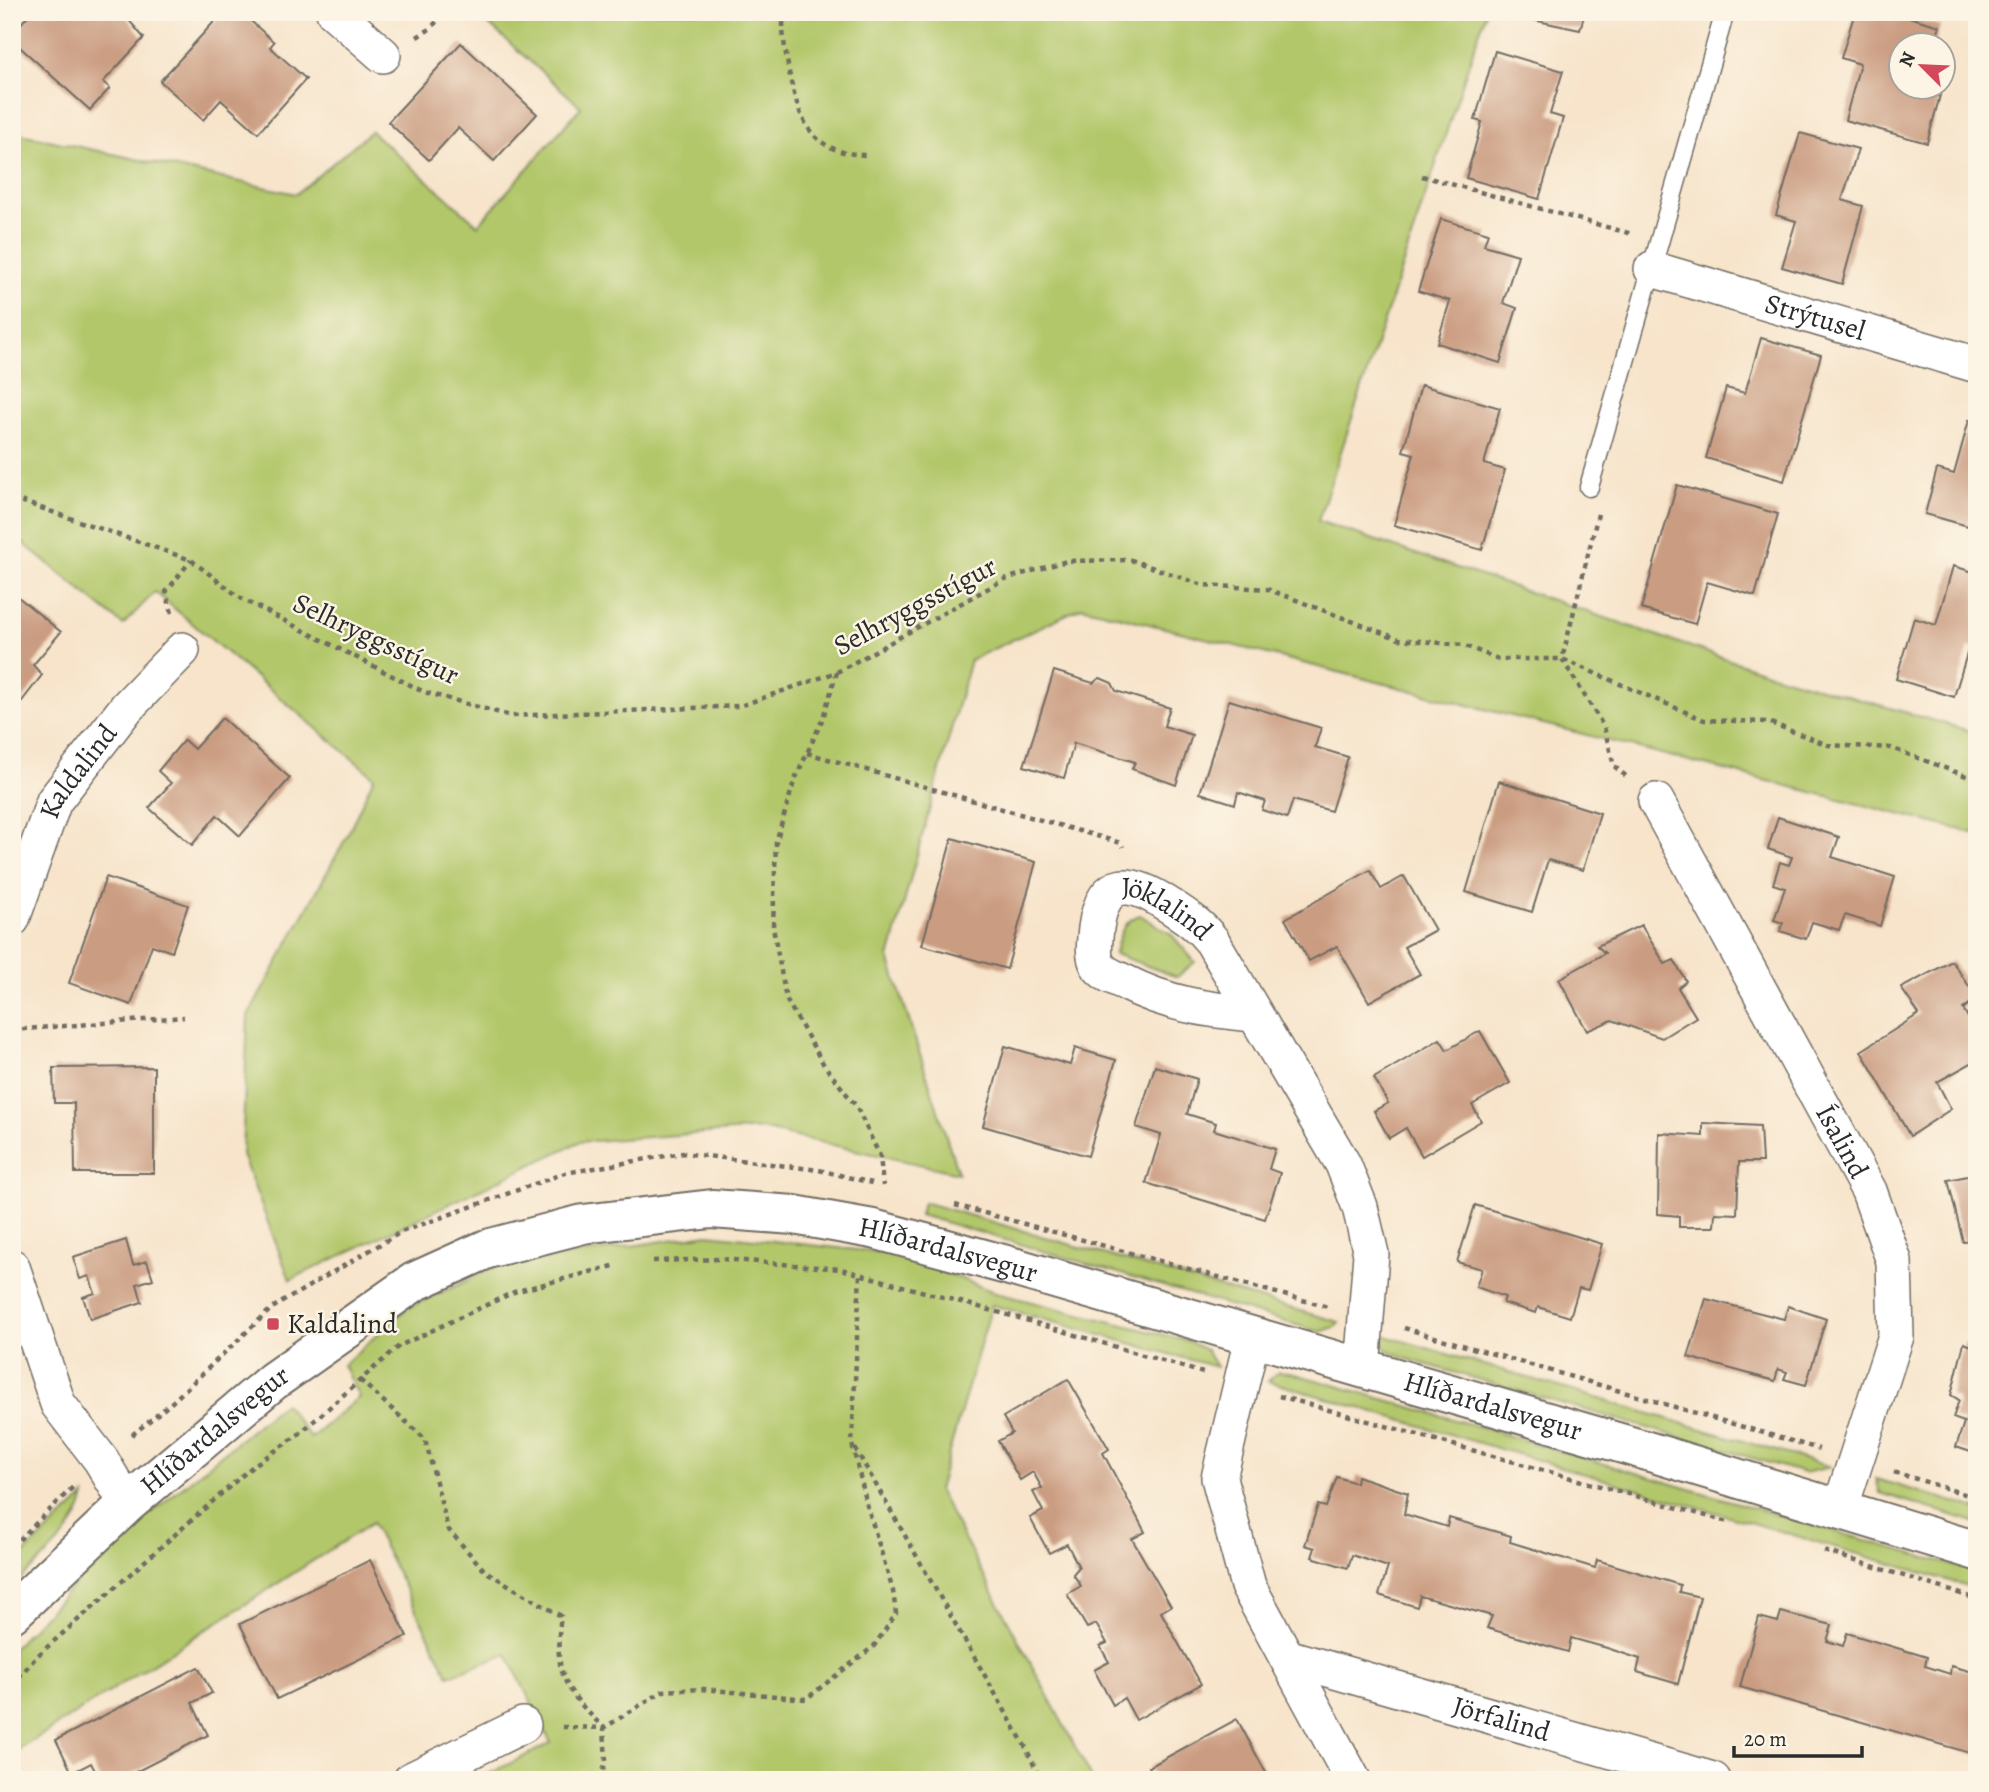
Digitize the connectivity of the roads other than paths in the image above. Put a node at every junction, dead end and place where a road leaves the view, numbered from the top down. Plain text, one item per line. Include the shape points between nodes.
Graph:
1 (334, 12) edge
2 (1725, 12) edge
3 (383, 55) dead end
4 (1656, 255) junction
5 (1977, 365) edge
6 (1589, 487) road end
7 (182, 650) road end
8 (1656, 802) road end
9 (12, 919) edge
10 (1254, 1014) junction
11 (12, 1267) edge
12 (1252, 1338) junction
13 (1362, 1369) junction
14 (127, 1504) junction
15 (1840, 1509) junction
16 (1977, 1551) edge
17 (12, 1613) edge
18 (1290, 1658) junction
19 (523, 1725) road end
20 (411, 1780) edge
21 (1353, 1780) edge
22 (1713, 1780) edge

1 - 3 street
2 - 4 lane
4 - 5 street, Strýtusel
4 - 6 lane
7 - 9 street, Kaldalind via 127,707 54,802
8 - 15 street, Ísalind via 1869,1191 1894,1261 1896,1336
10 - 10 street, Jöklalind via 1200,925 1142,887 1127,885 1111,891 1098,909 1094,944 1097,964 1106,973 1150,996 1199,1010
10 - 13 street, Jöklalind via 1343,1164 1360,1207 1371,1254
11 - 14 street via 58,1404
12 - 13 street, Hlíðardalsvegur
12 - 14 street, Hlíðardalsvegur via 873,1229 794,1215 712,1209 583,1224 487,1248 414,1282 272,1381
12 - 18 street via 1219,1478 1248,1586
13 - 15 street, Hlíðardalsvegur
14 - 17 street, Hlíðardalsvegur
15 - 16 street, Hlíðardalsvegur
18 - 21 street
18 - 22 street, Jörfalind
19 - 20 street

